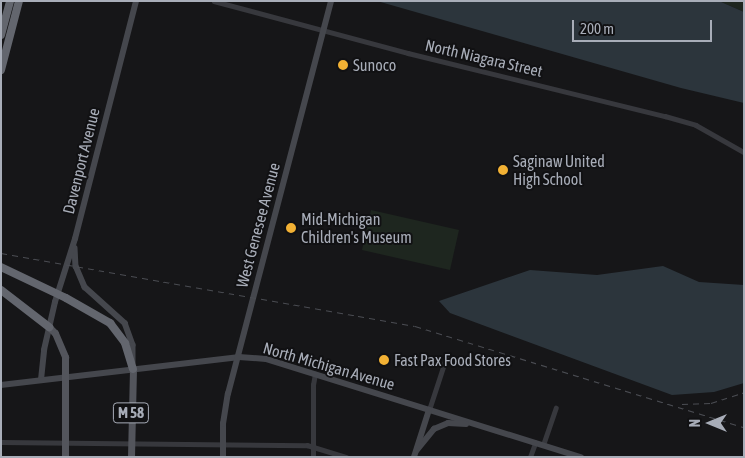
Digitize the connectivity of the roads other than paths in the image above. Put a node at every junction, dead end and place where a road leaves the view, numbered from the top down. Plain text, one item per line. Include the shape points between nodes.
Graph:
1 (10, 1) edge
2 (19, 1) edge
3 (136, 1) edge
4 (214, 1) edge
5 (331, 1) edge
6 (324, 30) junction
7 (1, 35) edge
8 (1, 70) edge
9 (744, 152) edge
10 (75, 239) junction
11 (1, 267) edge
12 (1, 290) edge
13 (49, 327) junction
14 (447, 355) dead end
15 (238, 357) junction
16 (132, 369) junction
17 (315, 374) junction
18 (66, 377) junction
19 (41, 380) junction
20 (1, 385) edge
21 (556, 408) dead end
22 (430, 410) junction
23 (474, 424) junction
24 (1, 442) edge
25 (535, 442) junction
26 (65, 444) junction
27 (131, 445) junction
28 (223, 445) junction
29 (543, 445) junction
30 (314, 447) junction
31 (417, 450) junction
32 (65, 457) edge
33 (131, 457) edge
34 (223, 457) edge
35 (313, 457) edge
36 (346, 457) edge
37 (414, 457) edge
38 (530, 457) edge
39 (581, 457) edge

1 - 7 highway
2 - 8 highway
3 - 10 main road, Davenport Avenue
4 - 6 street, North Niagara Street
5 - 6 main road, West Genesee Avenue
6 - 9 street, North Niagara Street via 696,125
6 - 15 main road, West Genesee Avenue
10 - 13 main road, Davenport Avenue
10 - 16 main road via 74,256 79,277 85,287 125,323 131,334
11 - 16 highway, bridge via 110,323 125,343
12 - 13 highway
13 - 18 main road via 62,348
13 - 19 main road, Davenport Avenue
14 - 22 street
15 - 16 main road, North Michigan Avenue
15 - 17 main road, North Michigan Avenue via 266,359
15 - 28 main road, West Genesee Avenue via 225,408
16 - 18 main road, North Michigan Avenue
16 - 27 main road, M 58
17 - 22 main road, North Michigan Avenue
17 - 30 street
18 - 19 main road, North Michigan Avenue
18 - 26 main road
19 - 20 main road, North Michigan Avenue
21 - 29 street
22 - 23 main road, North Michigan Avenue
22 - 31 main road
23 - 25 main road, North Michigan Avenue
23 - 31 main road via 448,423 434,429
24 - 26 street
25 - 29 main road, North Michigan Avenue
25 - 38 street
26 - 27 street
26 - 32 main road
27 - 28 street
27 - 33 main road, M 58
28 - 30 street
28 - 34 main road, West Genesee Avenue
29 - 39 main road, North Michigan Avenue
30 - 35 street
30 - 36 street
31 - 37 main road

